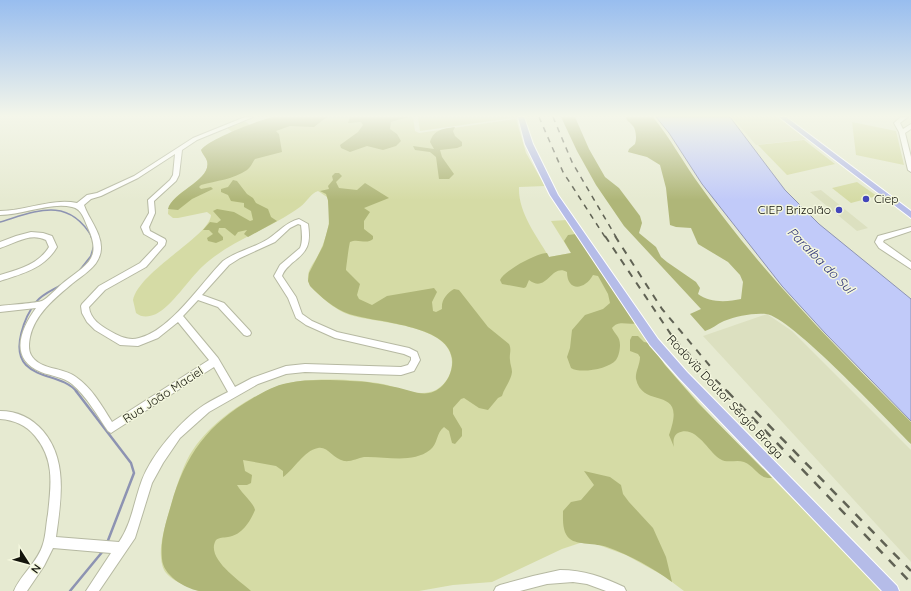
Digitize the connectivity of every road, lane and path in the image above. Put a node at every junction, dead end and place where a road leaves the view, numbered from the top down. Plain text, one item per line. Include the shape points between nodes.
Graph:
1 (187, 145) edge
2 (529, 145) edge
3 (818, 145) edge
4 (905, 145) edge
5 (179, 149) junction
6 (911, 170) edge
7 (89, 198) junction
8 (68, 204) junction
9 (83, 211) junction
10 (0, 213) edge
11 (911, 215) edge
12 (911, 229) edge
13 (0, 245) edge
14 (911, 266) edge
15 (0, 278) edge
16 (196, 296) junction
17 (45, 304) junction
18 (0, 309) edge
19 (179, 316) junction
20 (247, 333) dead end
21 (215, 362) junction
22 (233, 392) junction
23 (0, 415) edge
24 (49, 542) junction
25 (122, 548) junction
26 (20, 591) edge
27 (92, 591) edge
28 (500, 591) edge
29 (620, 591) edge
30 (892, 591) edge

1 - 5 street
2 - 30 main road, Rodovia Doutor Sérgio Braga via 554,195 654,342
3 - 11 main road
4 - 6 street
5 - 7 street via 136,177
5 - 19 street via 176,175 173,181 151,200 152,213 145,227 147,232 162,241 161,245 140,267 96,293 85,309 90,320 107,335 127,342 140,341 155,335
7 - 8 street
7 - 9 street via 82,202
8 - 9 street
8 - 10 street
9 - 17 street, Rua João Maciel via 96,239 96,257 86,269
12 - 14 street via 880,238 879,242
13 - 15 street via 36,233 49,238 53,247 48,255 34,264
16 - 19 street
16 - 20 street via 221,305
16 - 22 street via 227,262 273,239 302,219 304,245 278,276 292,297 301,319 335,335 406,351 414,355 416,360 411,368 401,371 290,369 264,377
17 - 18 street
17 - 21 street, Rua João Maciel via 34,317 28,330 25,342 26,355 35,364 75,381 111,428
19 - 21 street
21 - 22 street
22 - 25 street via 191,421 164,451 147,481 133,528
23 - 24 street via 24,420 44,438 51,450 56,484
24 - 25 street
24 - 26 street via 38,566
25 - 27 street
28 - 29 street via 549,578 572,575 592,579

